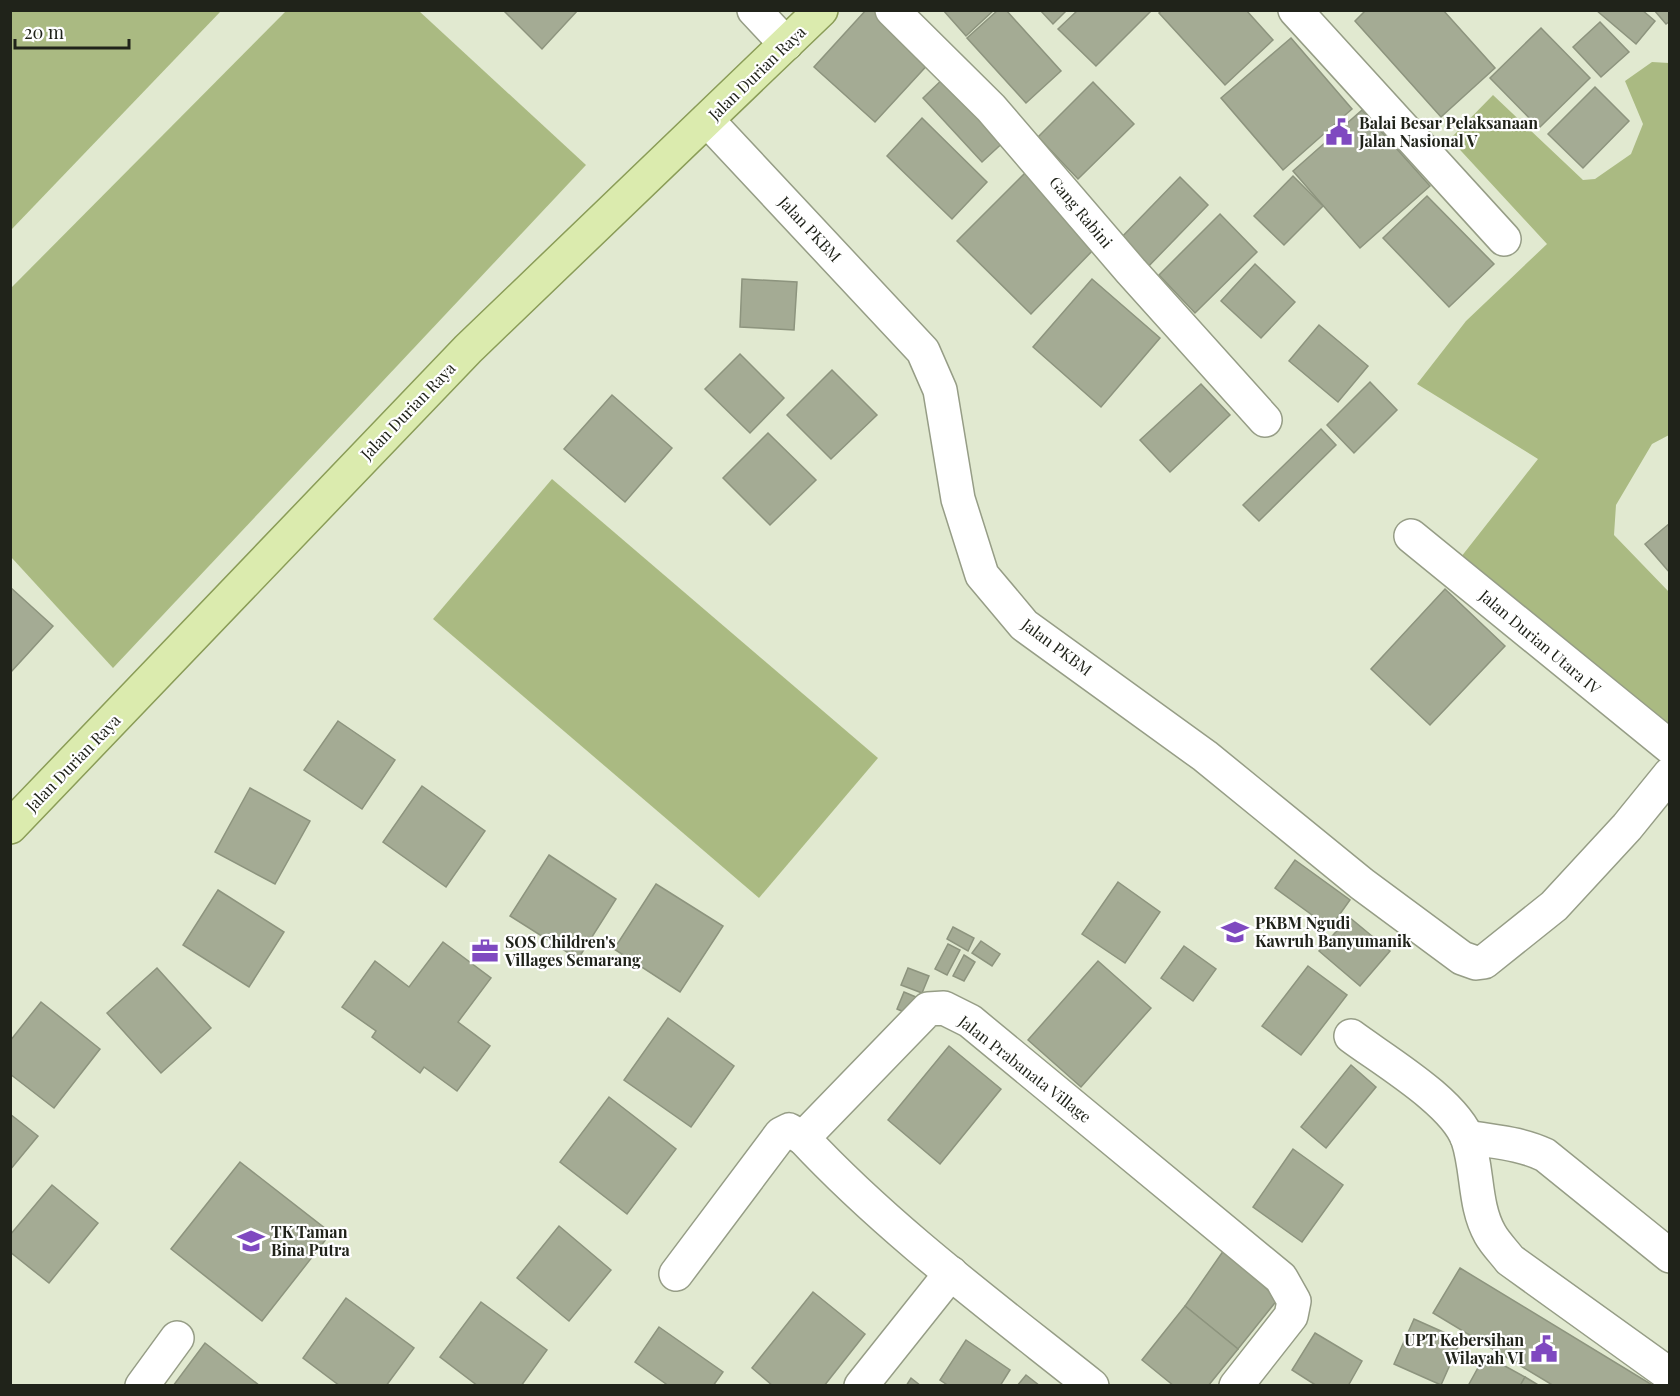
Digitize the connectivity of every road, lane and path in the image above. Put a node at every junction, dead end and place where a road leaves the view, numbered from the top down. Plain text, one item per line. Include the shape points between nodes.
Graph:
1 (754, 10) edge
2 (821, 10) edge
3 (892, 10) edge
4 (1294, 10) edge
5 (786, 44) junction
6 (707, 120) junction
7 (1504, 239) dead end
8 (1264, 420) dead end
9 (1411, 536) dead end
10 (1670, 747) edge
11 (1670, 774) edge
12 (10, 827) edge
13 (1351, 1036) dead end
14 (1467, 1137) junction
15 (803, 1138) junction
16 (1670, 1256) edge
17 (951, 1273) junction
18 (676, 1274) dead end
19 (177, 1338) dead end
20 (1670, 1375) edge
21 (142, 1386) edge
22 (861, 1386) edge
23 (1092, 1386) edge
24 (1236, 1386) edge

1 - 5 street
2 - 5 main road, Jalan Durian Raya
3 - 8 street, Gang Rabini via 991,108
4 - 7 street
5 - 6 main road, Jalan Durian Raya
6 - 11 street, Jalan PKBM via 923,351 940,390 958,499 982,575 1024,625 1205,756 1362,884 1462,958 1484,962 1554,906
6 - 12 main road, Jalan Durian Raya via 468,349
9 - 10 street, Jalan Durian Utara IV
13 - 14 street via 1434,1097
14 - 16 street via 1528,1147 1545,1155
14 - 20 street via 1482,1212 1490,1234 1510,1260
15 - 17 street via 865,1199
15 - 18 street via 789,1130 781,1134
15 - 24 street, Jalan Prabanata Village via 928,1009 944,1008 970,1021 1281,1278 1293,1301 1291,1316
17 - 22 street
17 - 23 street
19 - 21 street

